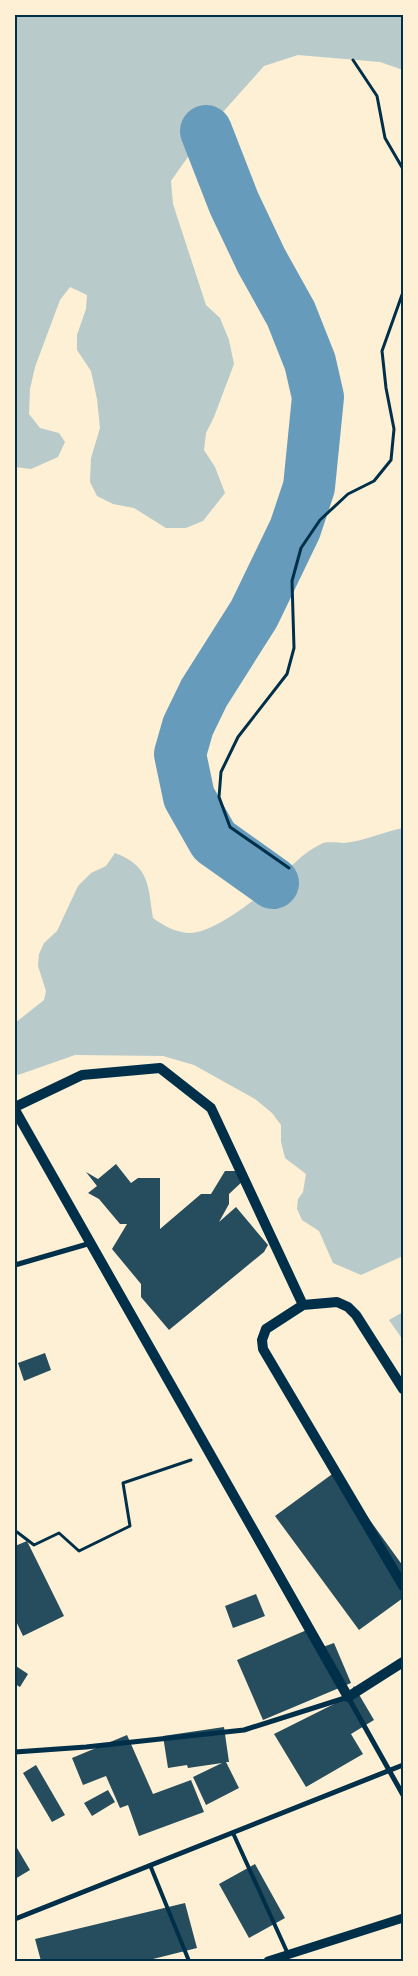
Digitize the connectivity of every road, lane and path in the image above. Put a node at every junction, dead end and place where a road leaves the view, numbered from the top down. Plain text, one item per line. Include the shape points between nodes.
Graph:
1 (353, 60) dead end
2 (403, 168) edge
3 (403, 292) edge
4 (289, 868) dead end
5 (15, 1108) edge
6 (92, 1243) junction
7 (15, 1265) edge
8 (303, 1305) junction
9 (403, 1389) edge
10 (211, 1454) junction
11 (15, 1533) edge
12 (403, 1586) edge
13 (403, 1662) edge
14 (348, 1697) junction
15 (15, 1752) edge
16 (403, 1765) edge
17 (389, 1771) junction
18 (403, 1795) edge
19 (233, 1833) junction
20 (150, 1865) junction
21 (403, 1918) edge
22 (15, 1919) edge
23 (288, 1954) junction
24 (189, 1961) edge
25 (268, 1961) edge

1 - 2 path via 377,96 385,138
3 - 4 path via 382,351 394,429 391,460 374,480 348,494 320,520 301,548 292,582 294,648 287,674 238,737 221,772 219,798 230,827
5 - 6 main road
5 - 8 main road via 82,1075 160,1068 212,1108
6 - 7 street
6 - 10 main road
8 - 9 main road via 336,1302 348,1307
8 - 12 main road via 266,1329 262,1340 264,1349
10 - 11 path via 122,1483 130,1526 79,1551 59,1532 34,1545
10 - 14 main road
13 - 14 main road
14 - 15 street via 244,1730
14 - 17 street
16 - 17 street
17 - 18 street
17 - 19 street
19 - 20 street
19 - 23 lane
20 - 22 street
20 - 24 lane
21 - 23 street
23 - 25 street

